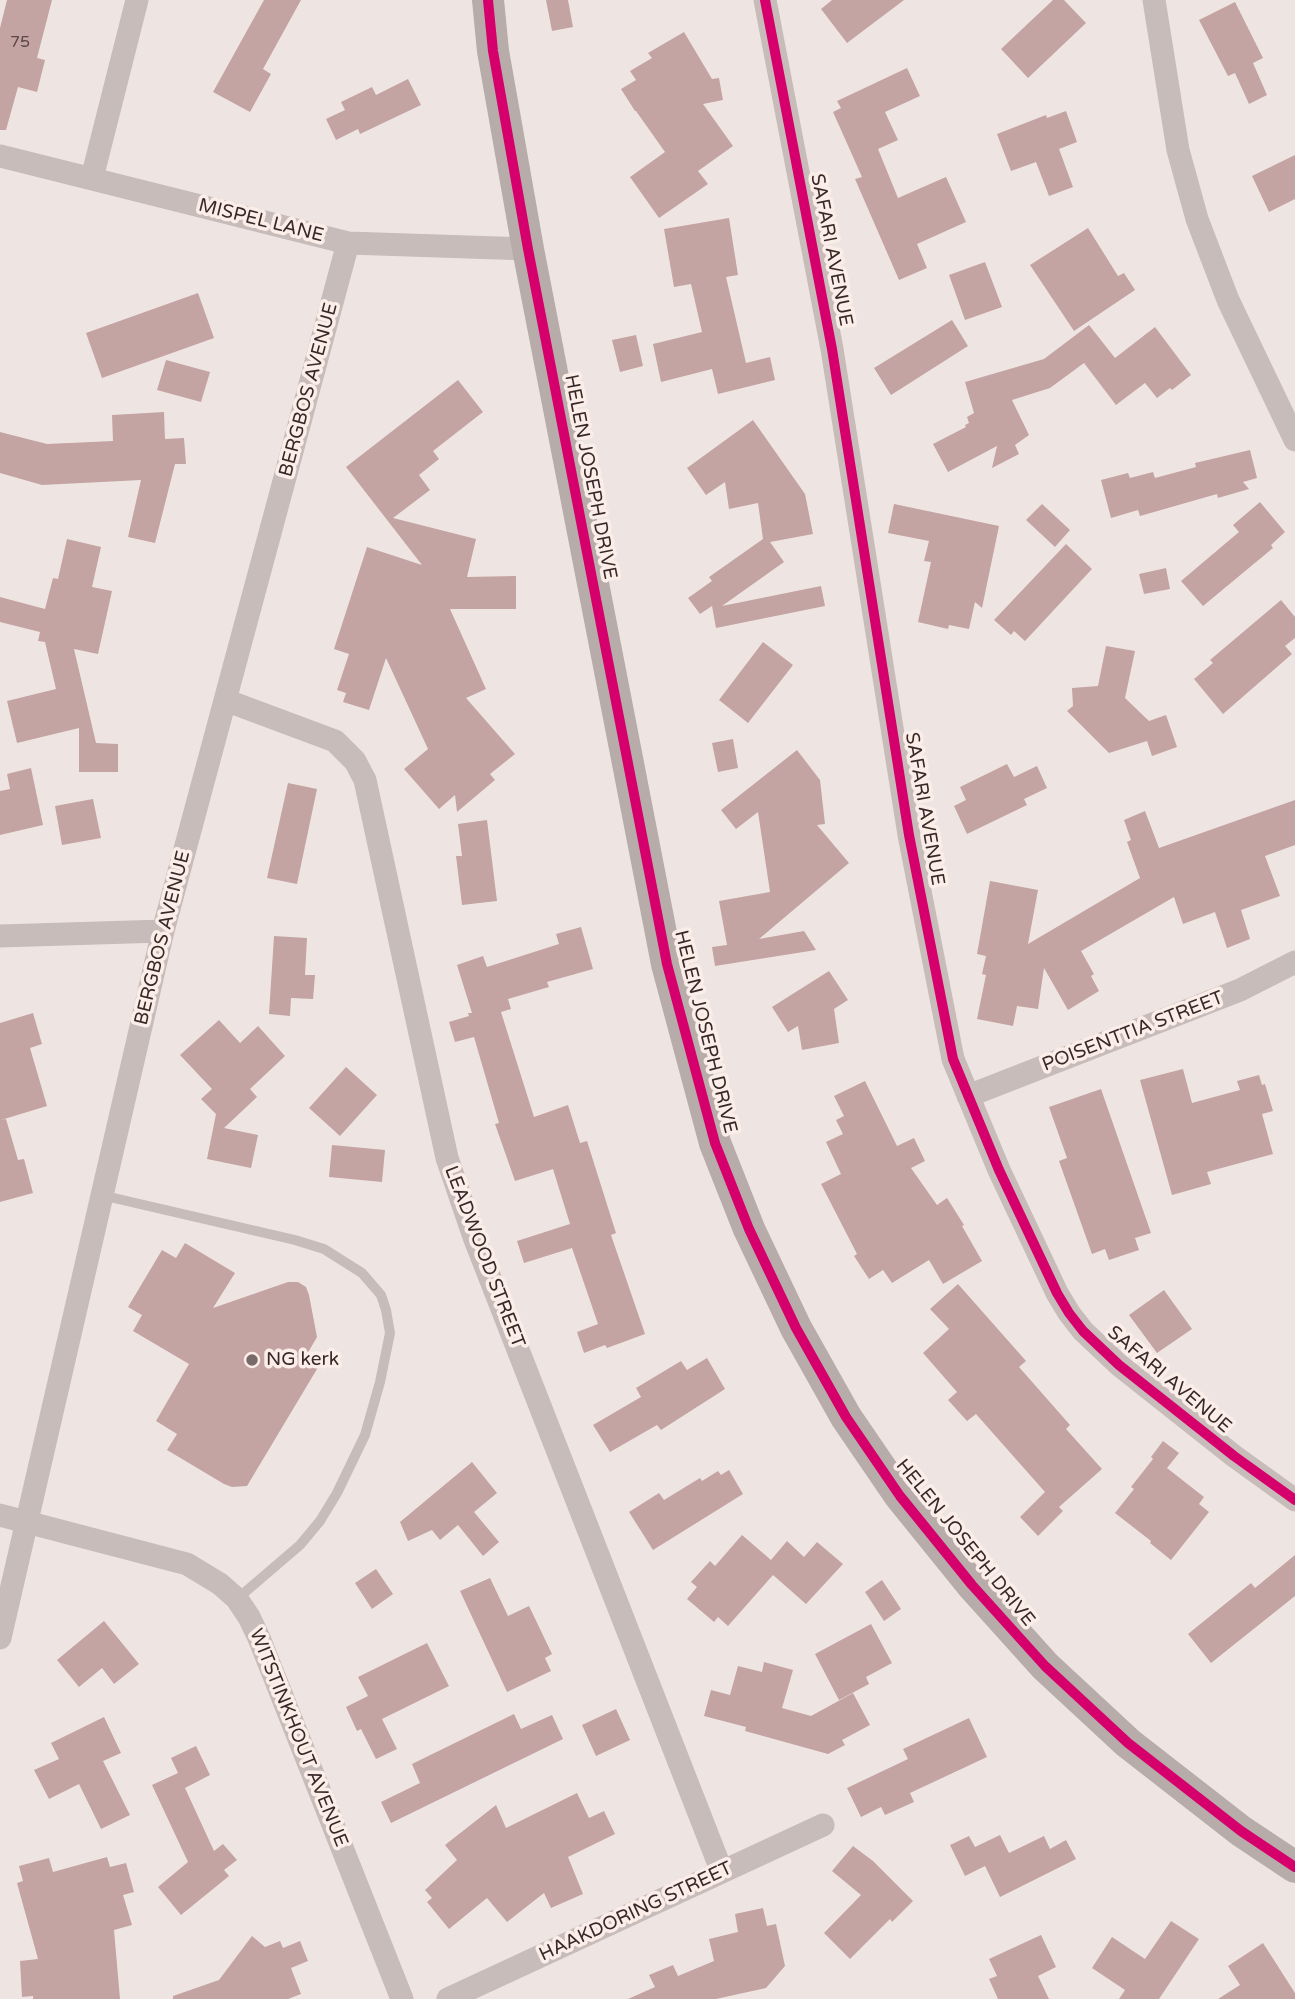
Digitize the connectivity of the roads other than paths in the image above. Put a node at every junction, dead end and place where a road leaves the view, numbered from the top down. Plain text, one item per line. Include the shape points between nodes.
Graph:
1 (136, 0) edge
2 (488, 0) edge
3 (765, 0) edge
4 (1154, 0) edge
5 (0, 156) edge
6 (92, 178) junction
7 (348, 243) junction
8 (528, 249) junction
9 (1295, 440) edge
10 (225, 700) junction
11 (163, 931) junction
12 (0, 936) edge
13 (1295, 962) edge
14 (968, 1096) junction
15 (101, 1195) junction
16 (1295, 1500) edge
17 (0, 1515) edge
18 (26, 1521) junction
19 (237, 1600) junction
20 (0, 1638) edge
21 (823, 1825) dead end
22 (1295, 1867) edge
23 (722, 1872) junction
24 (402, 1999) edge
25 (448, 1999) edge

1 - 6 street
2 - 8 street, HELEN JOSEPH DRIVE
3 - 14 street, SAFARI AVENUE via 832,349 909,835 953,1059
4 - 9 street via 1178,150 1197,219 1228,300
5 - 6 street, MISPEL LANE
6 - 7 street, MISPEL LANE
7 - 8 street, MISPEL LANE
7 - 10 street, BERGBOS AVENUE
8 - 22 street, HELEN JOSEPH DRIVE via 667,964 715,1143 784,1304 846,1417 900,1496 972,1586 1045,1666 1128,1743
10 - 11 street, BERGBOS AVENUE
10 - 23 street, LEADWOOD STREET via 335,741 355,761 365,780 447,1158
11 - 12 street
11 - 15 street, BERGBOS AVENUE
13 - 14 street, POISENTTIA STREET via 1240,990
14 - 16 street, SAFARI AVENUE via 1057,1293 1083,1331 1119,1365
15 - 18 street, BERGBOS AVENUE
15 - 19 lane via 324,1249 362,1273 386,1310 390,1333 380,1382 365,1435 337,1493 300,1545
17 - 18 street, WITSTINKHOUT AVENUE
18 - 19 street, WITSTINKHOUT AVENUE via 187,1564
18 - 20 street, BERGBOS AVENUE
19 - 24 street, WITSTINKHOUT AVENUE via 259,1638
21 - 23 street, HAAKDORING STREET
23 - 25 street, HAAKDORING STREET

